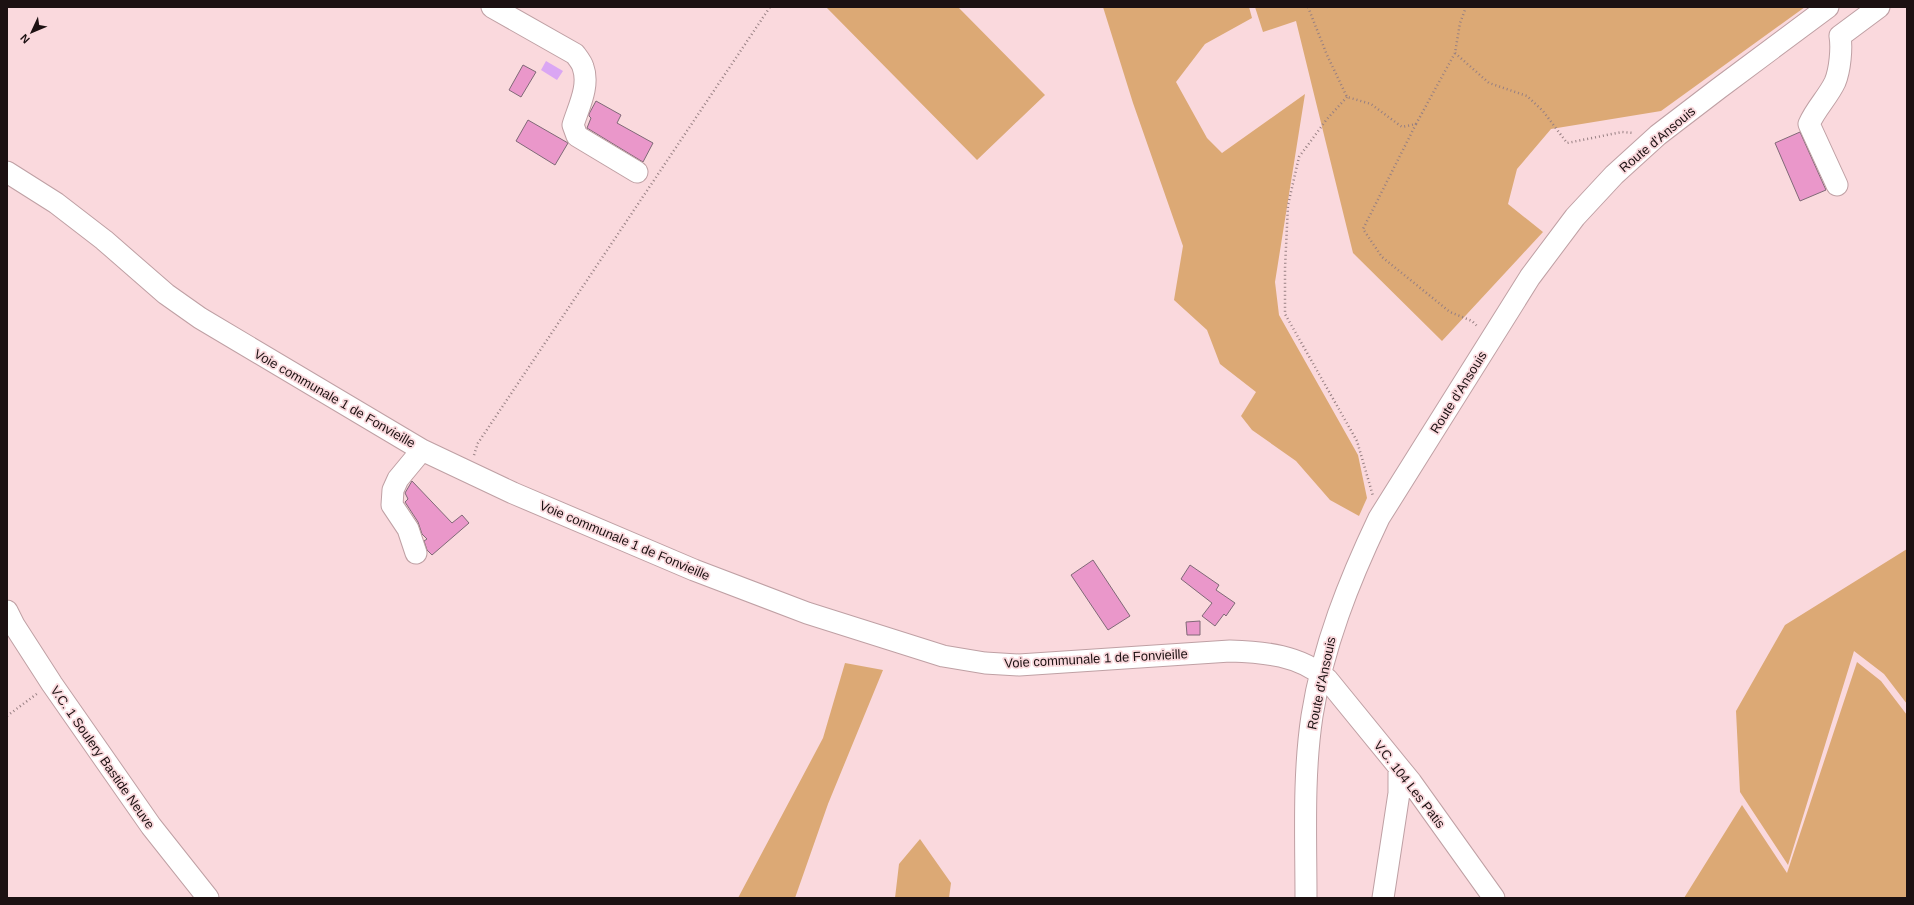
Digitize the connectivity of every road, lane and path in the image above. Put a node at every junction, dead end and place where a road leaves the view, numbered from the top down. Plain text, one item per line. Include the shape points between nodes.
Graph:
1 (492, 7) edge
2 (770, 7) edge
3 (1308, 7) edge
4 (1466, 7) edge
5 (1828, 7) edge
6 (1879, 7) edge
7 (1455, 53) junction
8 (1347, 97) junction
9 (1416, 124) junction
10 (1658, 135) junction
11 (7, 172) edge
12 (637, 172) dead end
13 (1837, 185) dead end
14 (1491, 339) junction
15 (422, 450) junction
16 (468, 472) junction
17 (1379, 518) junction
18 (416, 553) dead end
19 (7, 611) edge
20 (1321, 674) junction
21 (52, 684) junction
22 (7, 716) edge
23 (1399, 768) junction
24 (208, 898) edge
25 (1306, 898) edge
26 (1383, 898) edge
27 (1494, 898) edge

1 - 12 street via 575,54 586,76 584,93 573,125 577,136
2 - 16 path via 478,443
3 - 8 path
4 - 7 path via 1460,23
5 - 10 street, Route d'Ansouis
6 - 13 street via 1840,36 1842,46 1835,81 1809,124
7 - 9 path
7 - 10 path via 1489,83 1527,96 1543,111 1567,143 1622,132
8 - 9 path via 1371,104 1402,127
8 - 17 path via 1326,119 1299,157 1288,205 1284,268 1285,314 1357,441
9 - 14 path via 1363,229 1382,257 1450,312 1472,321
10 - 14 street, Route d'Ansouis via 1614,175 1575,217 1530,277
11 - 15 street, Voie communale 1 de Fonvieille via 56,203 104,240 166,294 200,318
14 - 17 street, Route d'Ansouis
15 - 16 street, Voie communale 1 de Fonvieille
15 - 18 street via 398,479 393,490 392,505 408,529
16 - 20 street, Voie communale 1 de Fonvieille via 694,570 807,612 943,656 985,663 1019,665 1230,651 1262,652 1299,661
17 - 20 street, Route d'Ansouis via 1341,603
19 - 21 street, V.C. 1 Soulery Bastide Neuve
20 - 23 street, V.C. 104 Les Patis
20 - 25 street, Route d'Ansouis via 1312,715 1306,785
21 - 22 path
21 - 24 street, V.C. 1 Soulery Bastide Neuve via 151,826
23 - 26 street via 1398,793
23 - 27 street, V.C. 104 Les Patis

